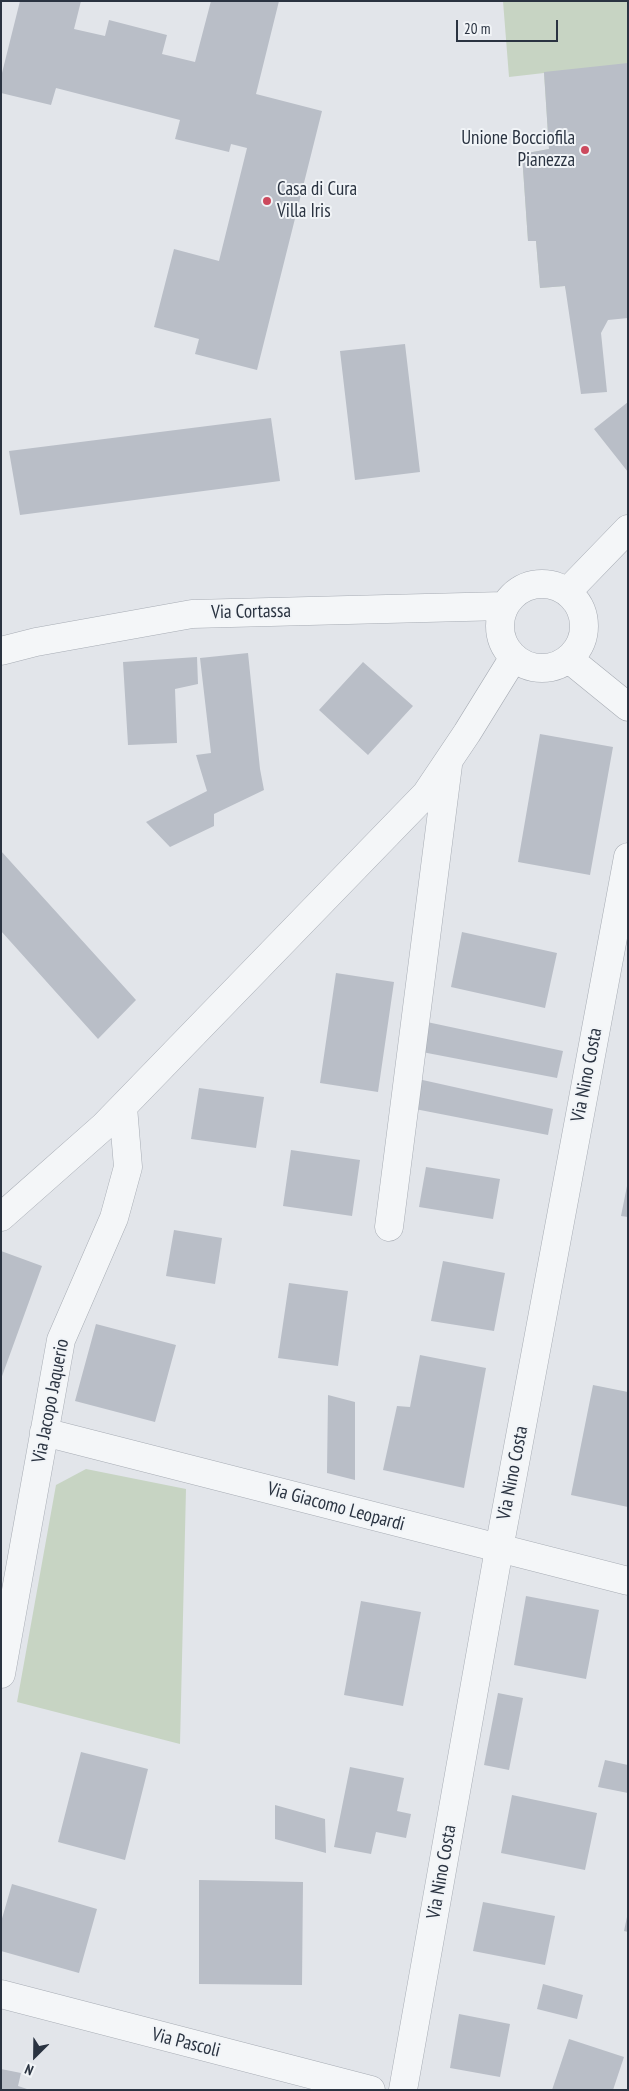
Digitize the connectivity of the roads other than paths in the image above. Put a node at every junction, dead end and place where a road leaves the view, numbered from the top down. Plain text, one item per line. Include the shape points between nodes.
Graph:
1 (628, 530) edge
2 (568, 591) junction
3 (504, 606) junction
4 (1, 651) edge
5 (514, 657) junction
6 (569, 659) junction
7 (628, 707) edge
8 (449, 759) junction
9 (628, 857) edge
10 (122, 1107) junction
11 (1, 1217) edge
12 (389, 1227) dead end
13 (44, 1432) junction
14 (499, 1548) junction
15 (628, 1581) edge
16 (1, 1674) edge
17 (1, 1994) edge
18 (372, 2090) edge
19 (403, 2090) edge

1 - 2 street
2 - 3 street via 541,583 528,586 510,597
2 - 6 street via 583,612 585,625 578,650
3 - 4 street, Via Cortassa via 192,614
3 - 5 street via 500,633
5 - 6 street via 523,664 541,668
5 - 8 street
6 - 7 street
8 - 10 street via 426,794
8 - 12 street
9 - 14 street, Via Nino Costa
10 - 11 street
10 - 13 street, Via Jacopo Jaquerio via 128,1167 114,1218 61,1340
13 - 14 street, Via Giacomo Leopardi
13 - 16 street, Via Jacopo Jaquerio
14 - 15 street, Via Giacomo Leopardi
14 - 19 street, Via Nino Costa
17 - 18 street, Via Pascoli

